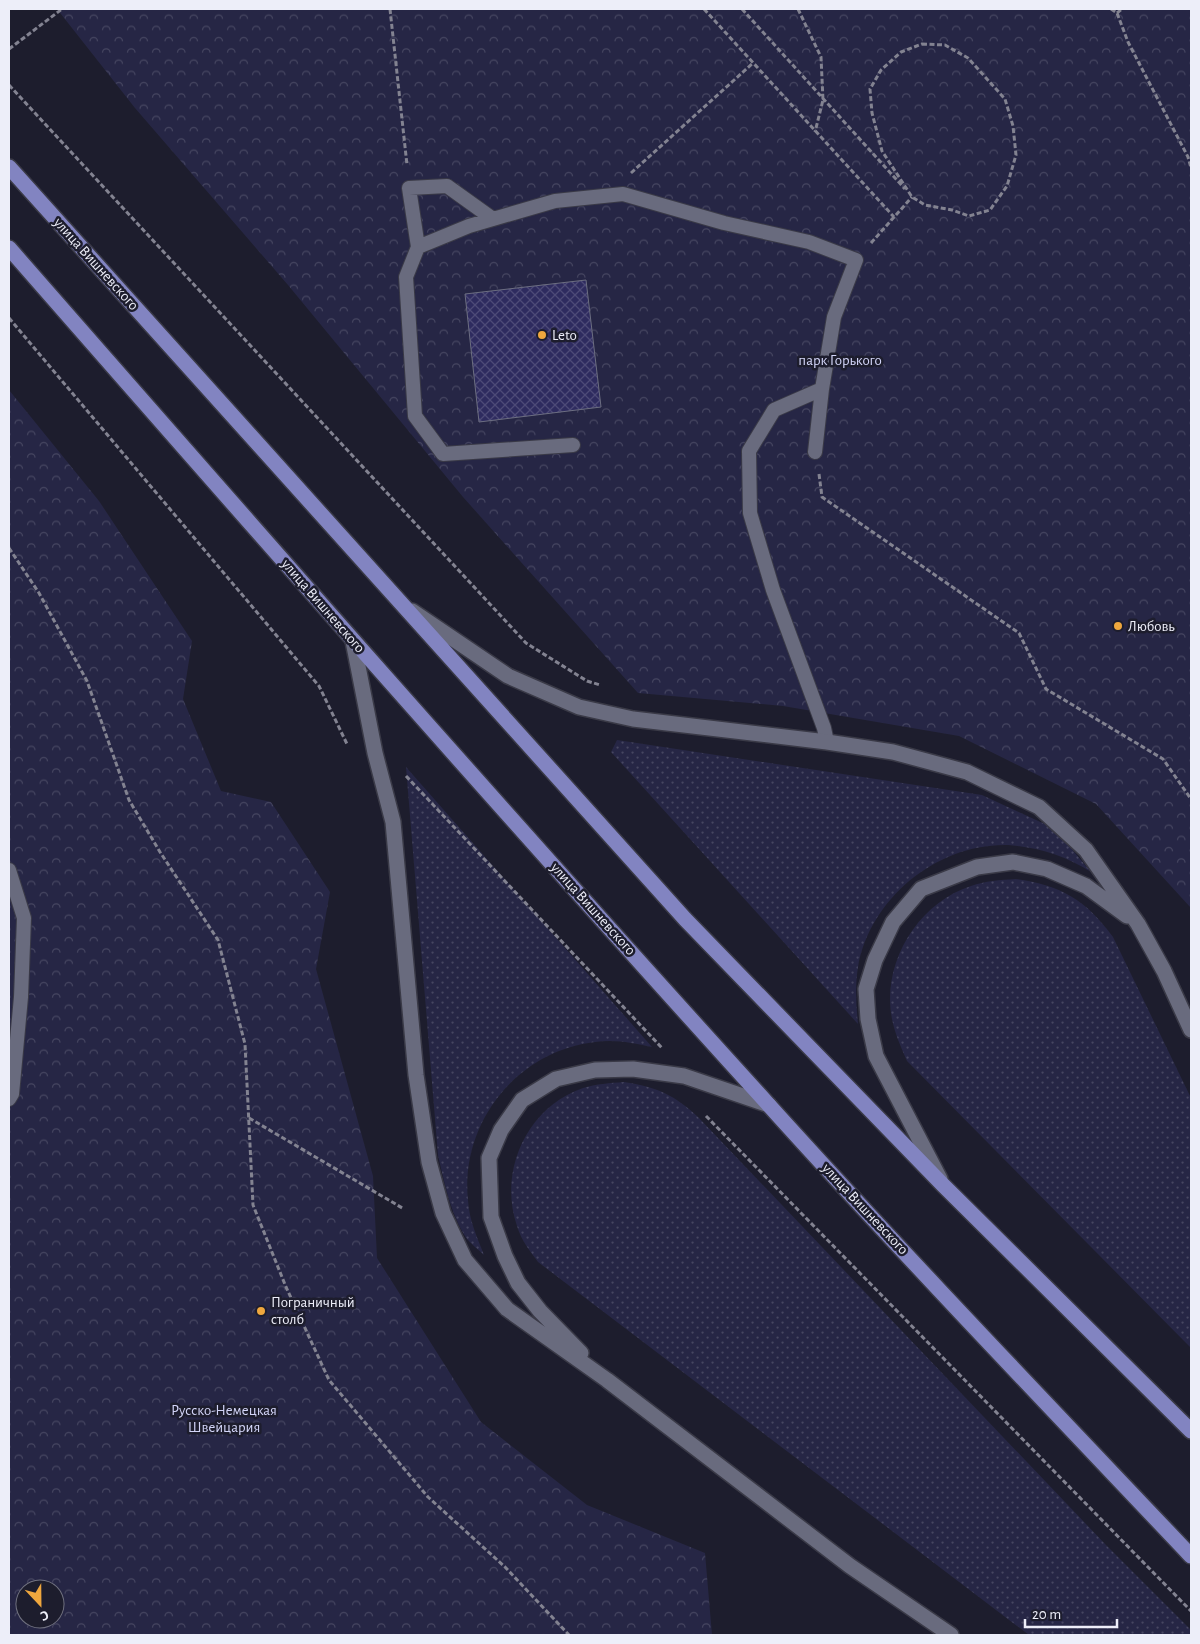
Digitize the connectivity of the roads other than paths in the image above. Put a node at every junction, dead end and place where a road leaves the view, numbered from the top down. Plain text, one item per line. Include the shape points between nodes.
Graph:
1 (9, 167) edge
2 (494, 219) junction
3 (418, 247) junction
4 (9, 248) edge
5 (822, 389) junction
6 (573, 445) dead end
7 (815, 452) road end
8 (404, 606) junction
9 (354, 641) junction
10 (827, 742) junction
11 (9, 870) edge
12 (1138, 924) junction
13 (1191, 1030) edge
14 (9, 1099) edge
15 (769, 1105) junction
16 (943, 1185) junction
17 (607, 1380) junction
18 (1191, 1431) edge
19 (1191, 1556) edge
20 (951, 1635) edge

1 - 8 main road, улица Вишневского
2 - 3 lane
2 - 3 lane via 447,186 410,188
2 - 5 lane via 555,201 623,194 724,224 809,242 856,260 834,317
3 - 6 lane via 406,277 416,416 443,454
4 - 9 main road, улица Вишневского
5 - 7 lane
5 - 10 lane via 774,410 749,451 750,513 773,590
8 - 10 street via 508,676 579,707 633,719
8 - 16 main road, улица Вишневского via 685,918
9 - 15 main road, улица Вишневского
9 - 17 street via 375,753 393,822 416,1075 429,1162 443,1213 465,1260 507,1309
10 - 12 street via 892,752 967,772 1039,807 1086,850
11 - 14 lane via 24,918 22,997
12 - 13 street
12 - 16 street via 1086,886 1047,869 1013,862 977,867 921,889 892,922 866,989 868,1019 876,1056
15 - 17 street via 684,1076 633,1069 595,1070 556,1079 522,1100 501,1130 489,1158 489,1187 491,1217 504,1256 518,1283 540,1311
15 - 19 main road, улица Вишневского
16 - 18 main road, улица Вишневского
17 - 20 street via 850,1566

